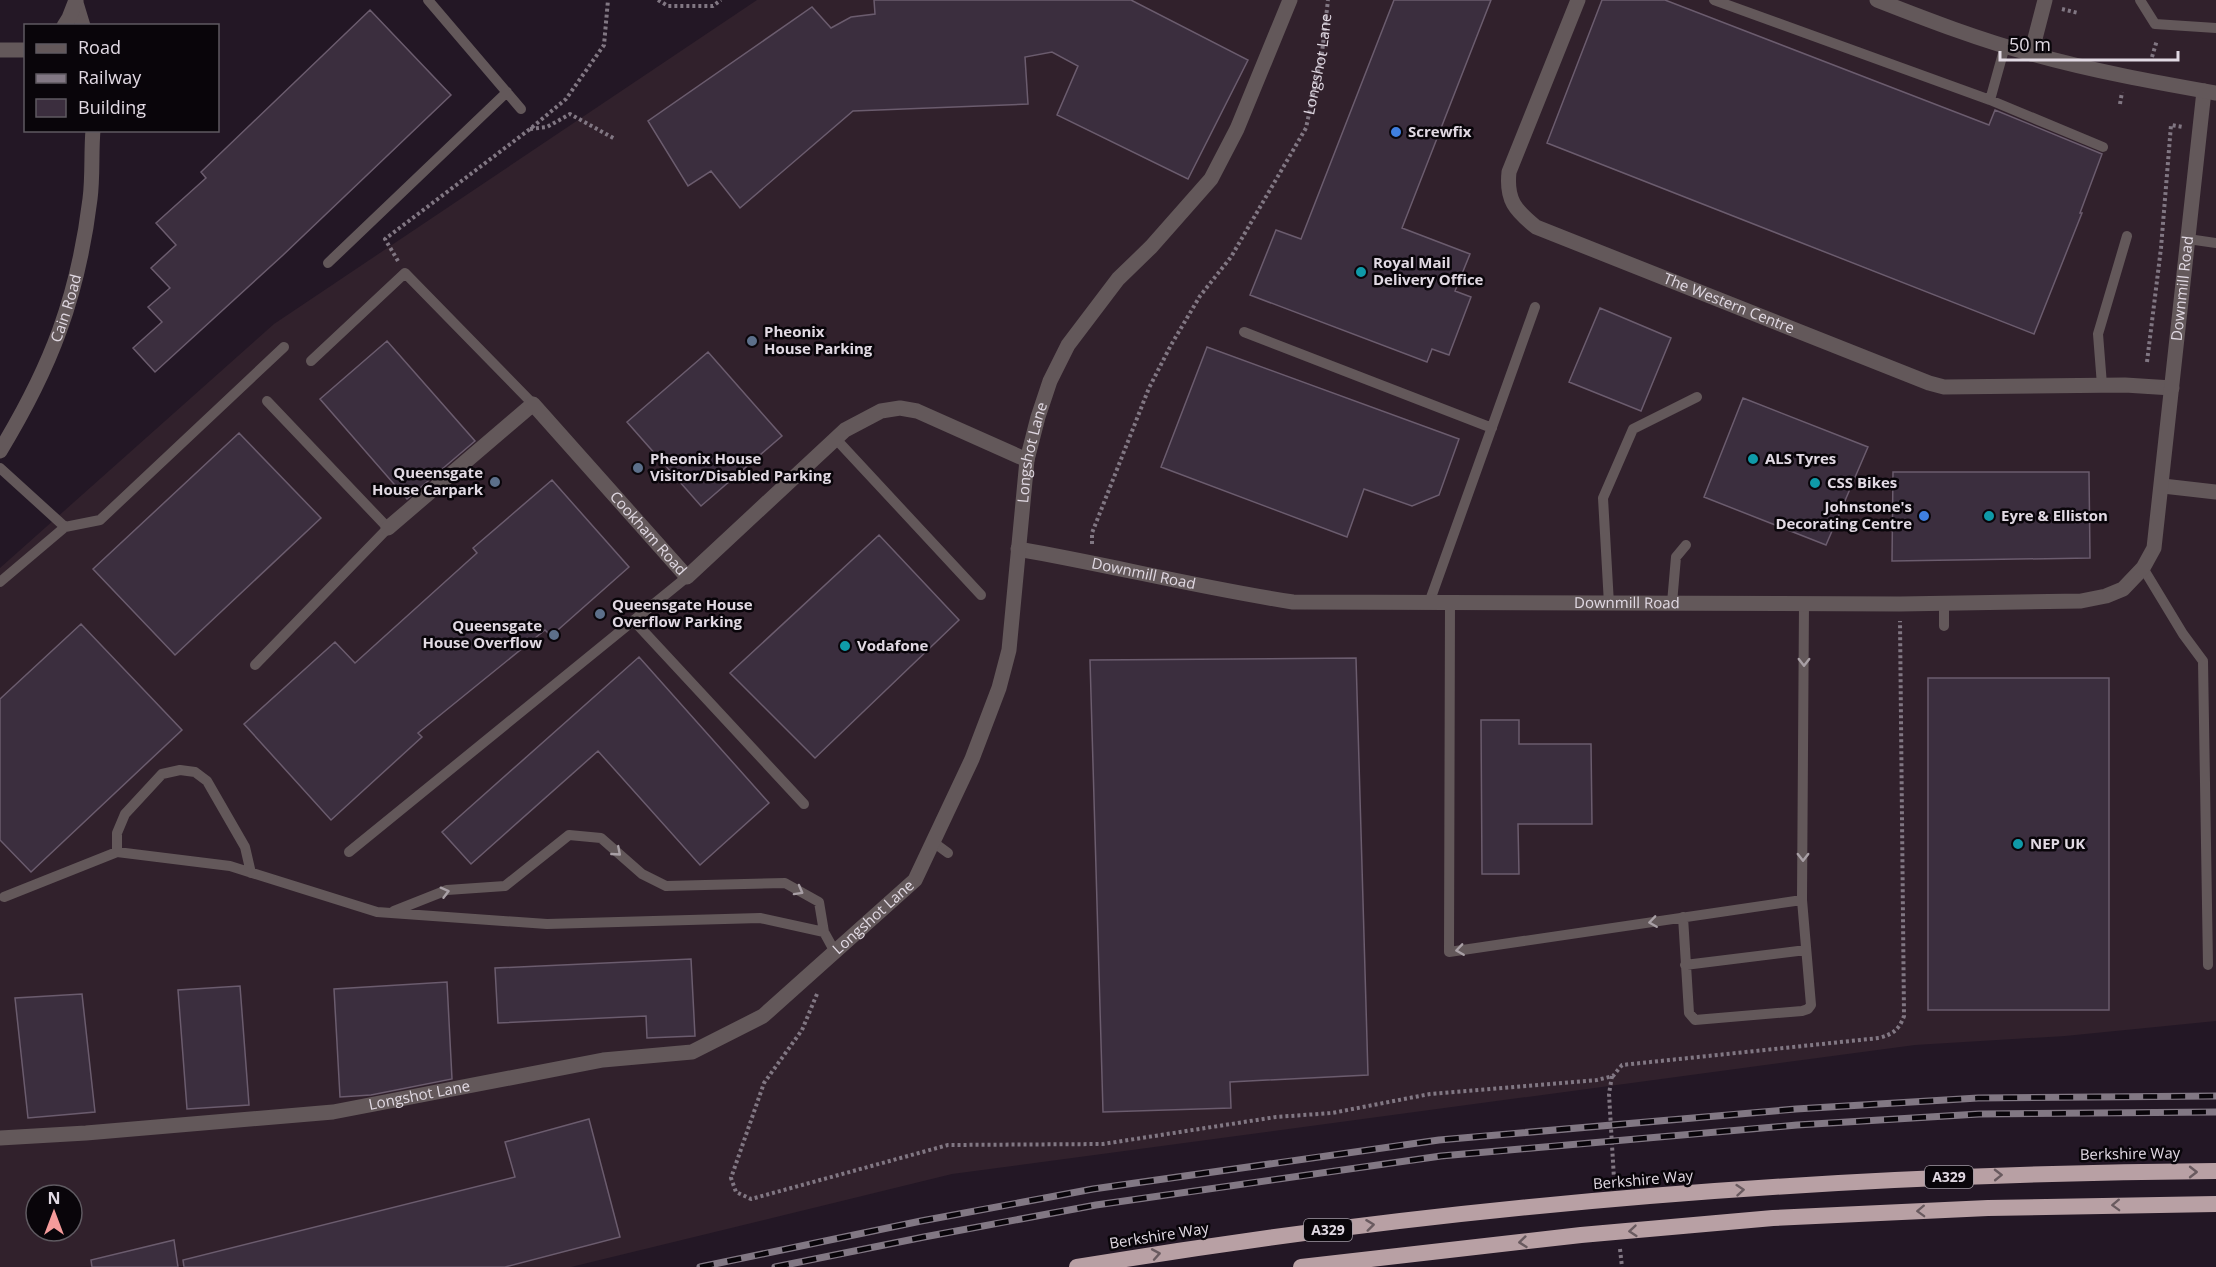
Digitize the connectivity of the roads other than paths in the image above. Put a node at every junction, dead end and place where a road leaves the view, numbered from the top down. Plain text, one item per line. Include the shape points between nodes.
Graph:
1 (429, 0) edge
2 (1290, 0) edge
3 (1578, 0) edge
4 (1714, 0) edge
5 (2140, 0) edge
6 (76, 1) edge
7 (1880, 1) edge
8 (2049, 3) edge
9 (65, 24) edge
10 (82, 24) edge
11 (2216, 28) edge
12 (2005, 46) junction
13 (2031, 54) junction
14 (507, 92) junction
15 (2210, 92) edge
16 (1990, 100) junction
17 (521, 109) dead end
18 (81, 132) edge
19 (93, 132) edge
20 (2103, 147) dead end
21 (91, 155) junction
22 (2127, 236) dead end
23 (2188, 239) junction
24 (2216, 243) edge
25 (328, 263) dead end
26 (1535, 307) dead end
27 (1244, 332) dead end
28 (284, 347) dead end
29 (311, 361) dead end
30 (2102, 385) junction
31 (2172, 388) junction
32 (1697, 397) dead end
33 (267, 401) dead end
34 (533, 404) junction
35 (1492, 428) junction
36 (835, 438) junction
37 (0, 451) edge
38 (1027, 460) junction
39 (0, 468) edge
40 (2163, 486) junction
41 (2216, 492) edge
42 (65, 527) junction
43 (388, 528) junction
44 (1686, 545) dead end
45 (1018, 549) junction
46 (2143, 568) junction
47 (687, 577) junction
48 (0, 582) edge
49 (981, 595) dead end
50 (1429, 603) junction
51 (1450, 603) junction
52 (1672, 603) junction
53 (1804, 603) junction
54 (1944, 603) junction
55 (1609, 604) junction
56 (634, 621) junction
57 (1944, 626) dead end
58 (255, 664) dead end
59 (804, 804) dead end
60 (933, 842) junction
61 (117, 852) junction
62 (349, 852) dead end
63 (948, 853) dead end
64 (251, 873) junction
65 (3, 897) dead end
66 (1802, 900) junction
67 (391, 913) junction
68 (1683, 917) junction
69 (824, 932) junction
70 (1806, 950) junction
71 (835, 952) junction
72 (1685, 965) junction
73 (2208, 965) dead end
74 (0, 1138) edge
75 (2216, 1171) edge
76 (2216, 1204) edge
77 (1077, 1267) edge
78 (1301, 1267) edge

1 - 14 lane
2 - 38 street, Longshot Lane via 1237,129 1211,179 1118,279 1068,345 1050,381
3 - 30 street, The Western Centre via 1509,172 1507,190 1515,207 1536,227 1929,383 1944,387
4 - 16 lane
5 - 11 lane via 2155,24
6 - 9 street
6 - 10 street
7 - 12 street
8 - 13 street
12 - 13 street
12 - 16 lane
13 - 15 street via 2131,79
14 - 17 lane
14 - 25 lane
15 - 23 street, Downmill Road
16 - 20 lane
18 - 21 street, Cain Road
19 - 21 street, Cain Road
21 - 37 street, Cain Road via 82,256 69,306 30,400
22 - 30 lane via 2098,334
23 - 24 lane
23 - 31 street, Downmill Road
26 - 35 lane
27 - 35 lane
28 - 42 lane via 100,520
29 - 34 lane via 405,273
30 - 31 street, The Western Centre
31 - 40 street, Downmill Road
32 - 55 lane via 1633,429 1603,498
33 - 43 lane
34 - 43 street
34 - 47 street, Cookham Road
35 - 50 lane
36 - 38 street, Cookham Road via 864,418 900,408 917,411
36 - 47 street, Cookham Road
36 - 49 lane
38 - 45 street, Longshot Lane
39 - 42 lane
40 - 41 street
40 - 46 street, Downmill Road via 2154,548
42 - 48 lane
43 - 58 lane
44 - 52 lane via 1676,557
45 - 50 street, Downmill Road via 1293,602
45 - 60 street, Longshot Lane via 1009,650 999,688 972,759
46 - 54 street, Downmill Road via 2123,589 2098,598
46 - 73 lane via 2204,661
47 - 56 lane
50 - 51 street, Downmill Road
51 - 55 street, Downmill Road
68 -> 51 lane via 1449,952
52 - 53 street, Downmill Road
52 - 55 street, Downmill Road
53 - 54 street, Downmill Road
53 -> 66 lane
54 - 57 lane
56 - 59 lane
56 - 62 lane
60 - 63 lane
60 - 71 street, Longshot Lane via 915,880
61 - 64 lane via 230,866
61 - 64 lane via 117,833 125,814 162,774 195,772 207,781 245,846
61 - 65 lane
64 - 67 lane
66 - 68 lane
66 - 70 lane
67 - 69 lane via 547,924 760,918
67 -> 69 lane via 447,890 505,886 569,835 601,838 642,874 666,886 784,883 819,902
68 - 72 lane
69 - 71 lane
70 - 72 lane
70 - 72 lane via 1811,1005 1802,1011 1695,1020 1689,1013
71 - 74 street, Longshot Lane via 763,1016 692,1052 603,1060 333,1113
77 -> 75 highway, Berkshire Way / A329 via 1339,1229 1579,1203 1820,1183
76 -> 78 highway, A329 via 1870,1213 1581,1235

